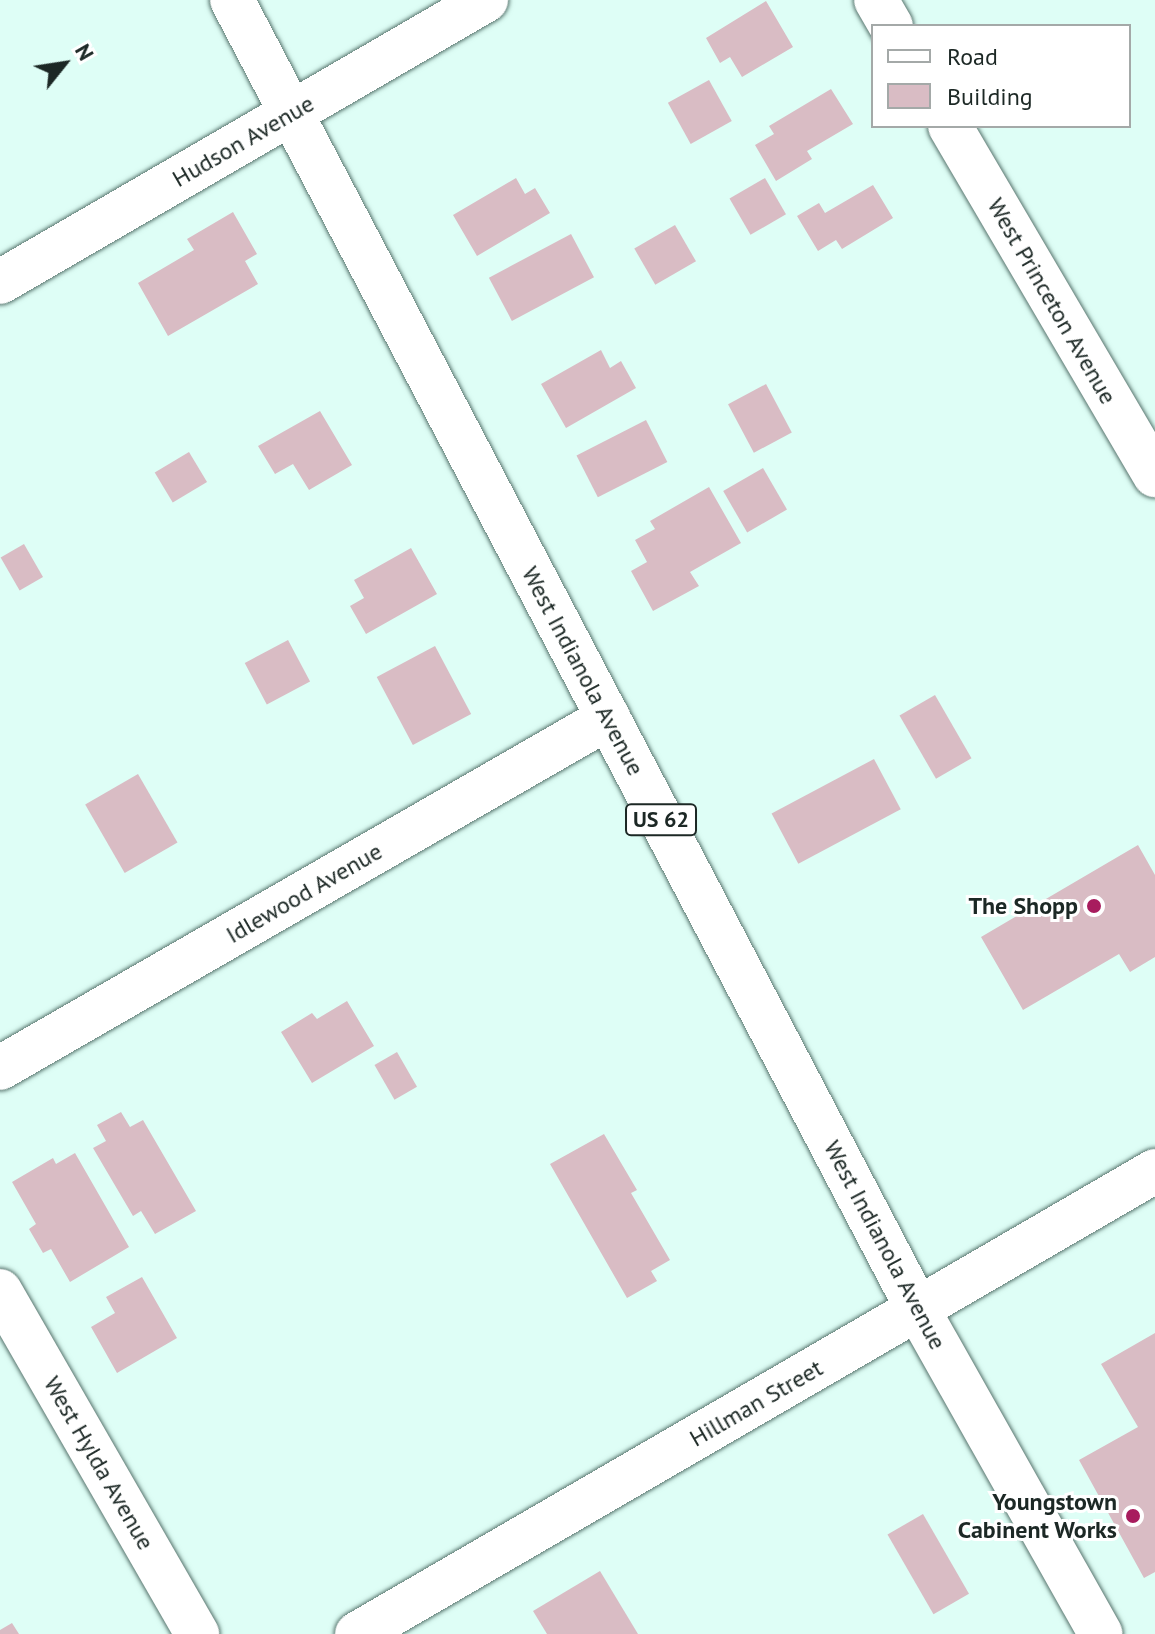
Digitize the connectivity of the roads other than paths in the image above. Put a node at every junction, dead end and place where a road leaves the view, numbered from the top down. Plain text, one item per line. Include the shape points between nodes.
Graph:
1 (232, 0) edge
2 (486, 0) edge
3 (876, 0) edge
4 (890, 24) edge
5 (290, 113) junction
6 (951, 128) edge
7 (0, 282) edge
8 (1155, 475) edge
9 (608, 718) junction
10 (0, 1068) edge
11 (1155, 1171) edge
12 (0, 1291) edge
13 (917, 1308) junction
14 (197, 1634) edge
15 (357, 1634) edge
16 (1101, 1634) edge

1 - 5 street, West Indianola Avenue / US 62
2 - 5 street, Hudson Avenue
3 - 4 street
5 - 7 street, Hudson Avenue
5 - 9 street, West Indianola Avenue / US 62
6 - 8 street, West Princeton Avenue
9 - 10 street, Idlewood Avenue
9 - 13 street, West Indianola Avenue / US 62
11 - 13 street, Hillman Street
12 - 14 street, West Hylda Avenue
13 - 15 street, Hillman Street
13 - 16 street, West Indianola Avenue / US 62

